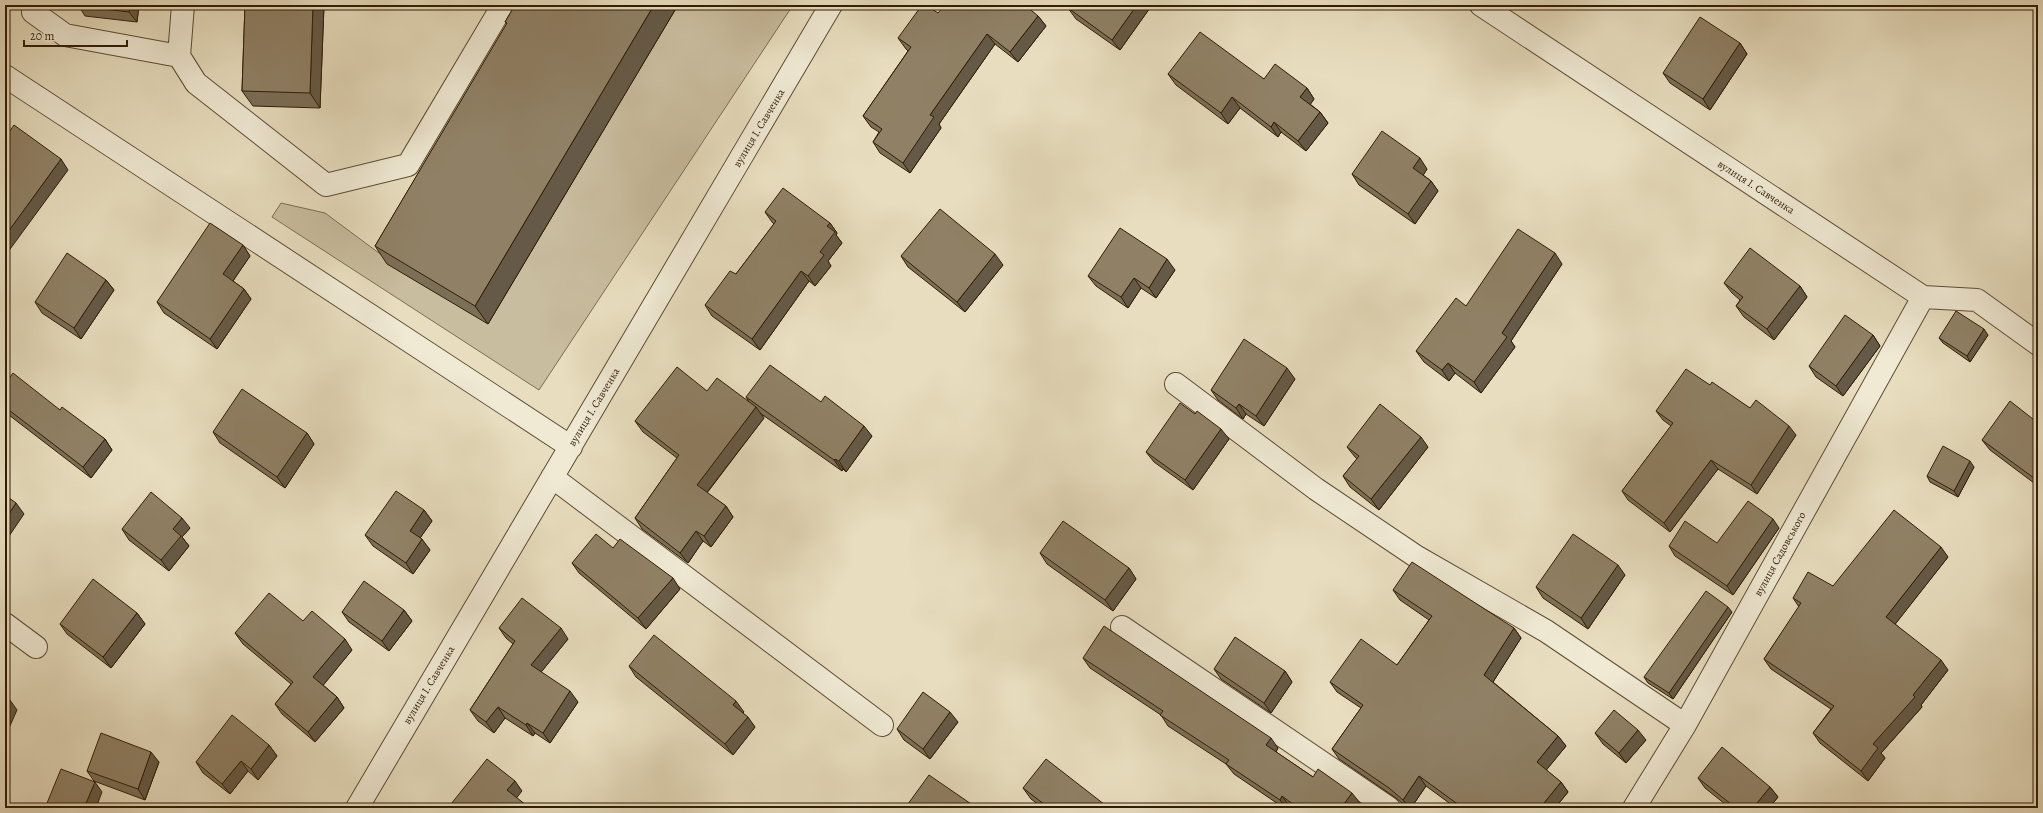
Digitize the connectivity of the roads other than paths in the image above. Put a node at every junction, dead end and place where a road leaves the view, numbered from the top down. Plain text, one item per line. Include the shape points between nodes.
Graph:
1 (34, 5) edge
2 (183, 5) edge
3 (503, 5) edge
4 (831, 5) edge
5 (1481, 5) edge
6 (179, 56) junction
7 (5, 76) edge
8 (1923, 297) junction
9 (2038, 344) edge
10 (1176, 384) dead end
11 (571, 447) junction
12 (552, 477) junction
13 (5, 624) edge
14 (1122, 627) dead end
15 (36, 647) dead end
16 (882, 725) dead end
17 (1685, 725) junction
18 (357, 808) edge
19 (1389, 808) edge
20 (1634, 808) edge

1 - 6 street via 33,12 65,35
2 - 6 street
3 - 6 street via 408,165 326,185 196,83
4 - 11 street, вулиця І. Савченка
5 - 8 street, вулиця І. Савченка
7 - 11 street
8 - 9 street via 1977,300
8 - 17 street, вулиця Садовського
10 - 17 street via 1316,489 1417,558 1546,631
11 - 12 street, вулиця І. Савченка
12 - 16 street
12 - 18 street, вулиця І. Савченка
13 - 15 street
14 - 19 street
17 - 20 street, вулиця Садовського

